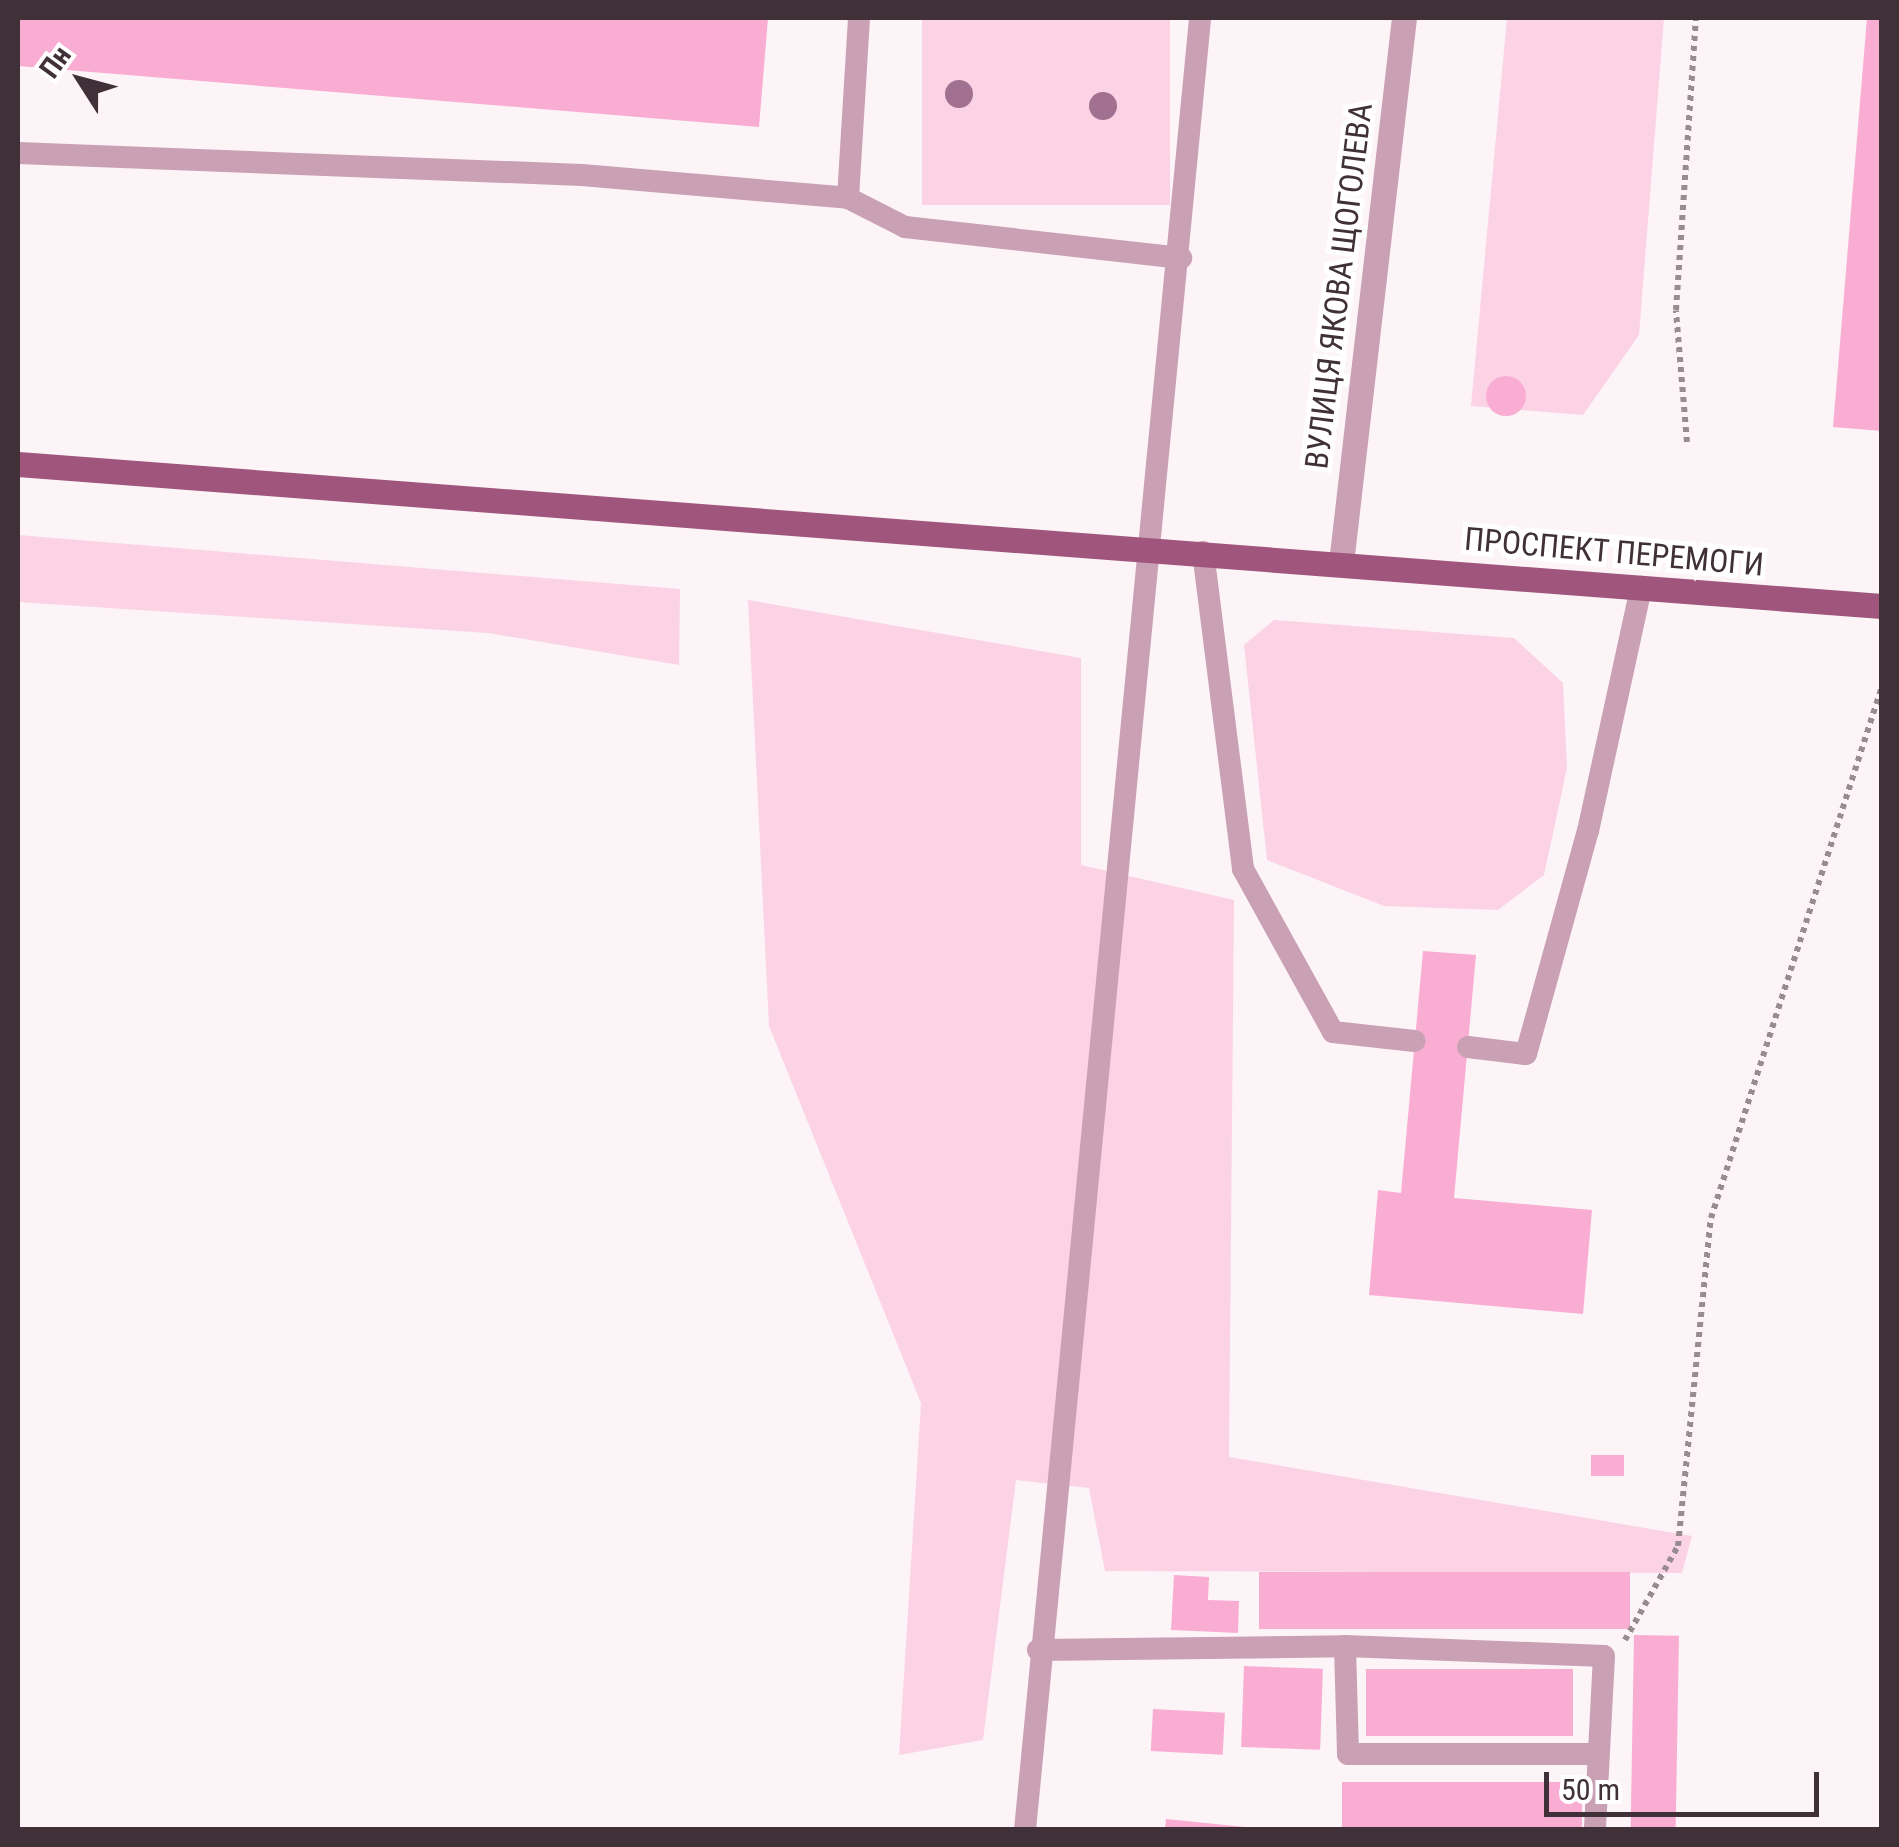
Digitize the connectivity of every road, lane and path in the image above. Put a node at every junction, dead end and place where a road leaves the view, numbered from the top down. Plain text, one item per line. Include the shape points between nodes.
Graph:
1 (859, 18) edge
2 (1200, 18) edge
3 (1404, 18) edge
4 (1696, 18) edge
5 (18, 153) edge
6 (848, 198) junction
7 (1181, 258) junction
8 (1687, 442) dead end
9 (18, 464) edge
10 (1146, 547) junction
11 (1203, 552) junction
12 (1341, 563) junction
13 (1640, 587) junction
14 (1882, 606) edge
15 (1882, 686) edge
16 (1415, 1041) dead end
17 (1468, 1047) dead end
18 (1345, 1646) junction
19 (1038, 1650) junction
20 (1604, 1656) junction
21 (1598, 1754) junction
22 (1025, 1830) edge
23 (1595, 1830) edge

1 - 6 lane
2 - 7 lane
3 - 12 street, ВУЛИЦЯ ЯКОВА ЩОГОЛЕВА
4 - 8 path via 1676,310
5 - 6 lane via 582,175
6 - 7 lane via 904,227
7 - 10 lane
9 - 10 main road, ПРОСПЕКТ ПЕРЕМОГИ
10 - 11 main road, ПРОСПЕКТ ПЕРЕМОГИ
10 - 19 lane
11 - 12 main road, ПРОСПЕКТ ПЕРЕМОГИ
11 - 16 lane via 1243,869 1333,1032
12 - 13 main road, ПРОСПЕКТ ПЕРЕМОГИ
13 - 14 main road, ПРОСПЕКТ ПЕРЕМОГИ
13 - 17 lane via 1588,831 1526,1054
15 - 20 path via 1711,1218 1678,1546 1631,1636
18 - 19 lane
18 - 20 lane
18 - 21 lane via 1348,1754
19 - 22 lane
20 - 21 lane
21 - 23 lane

